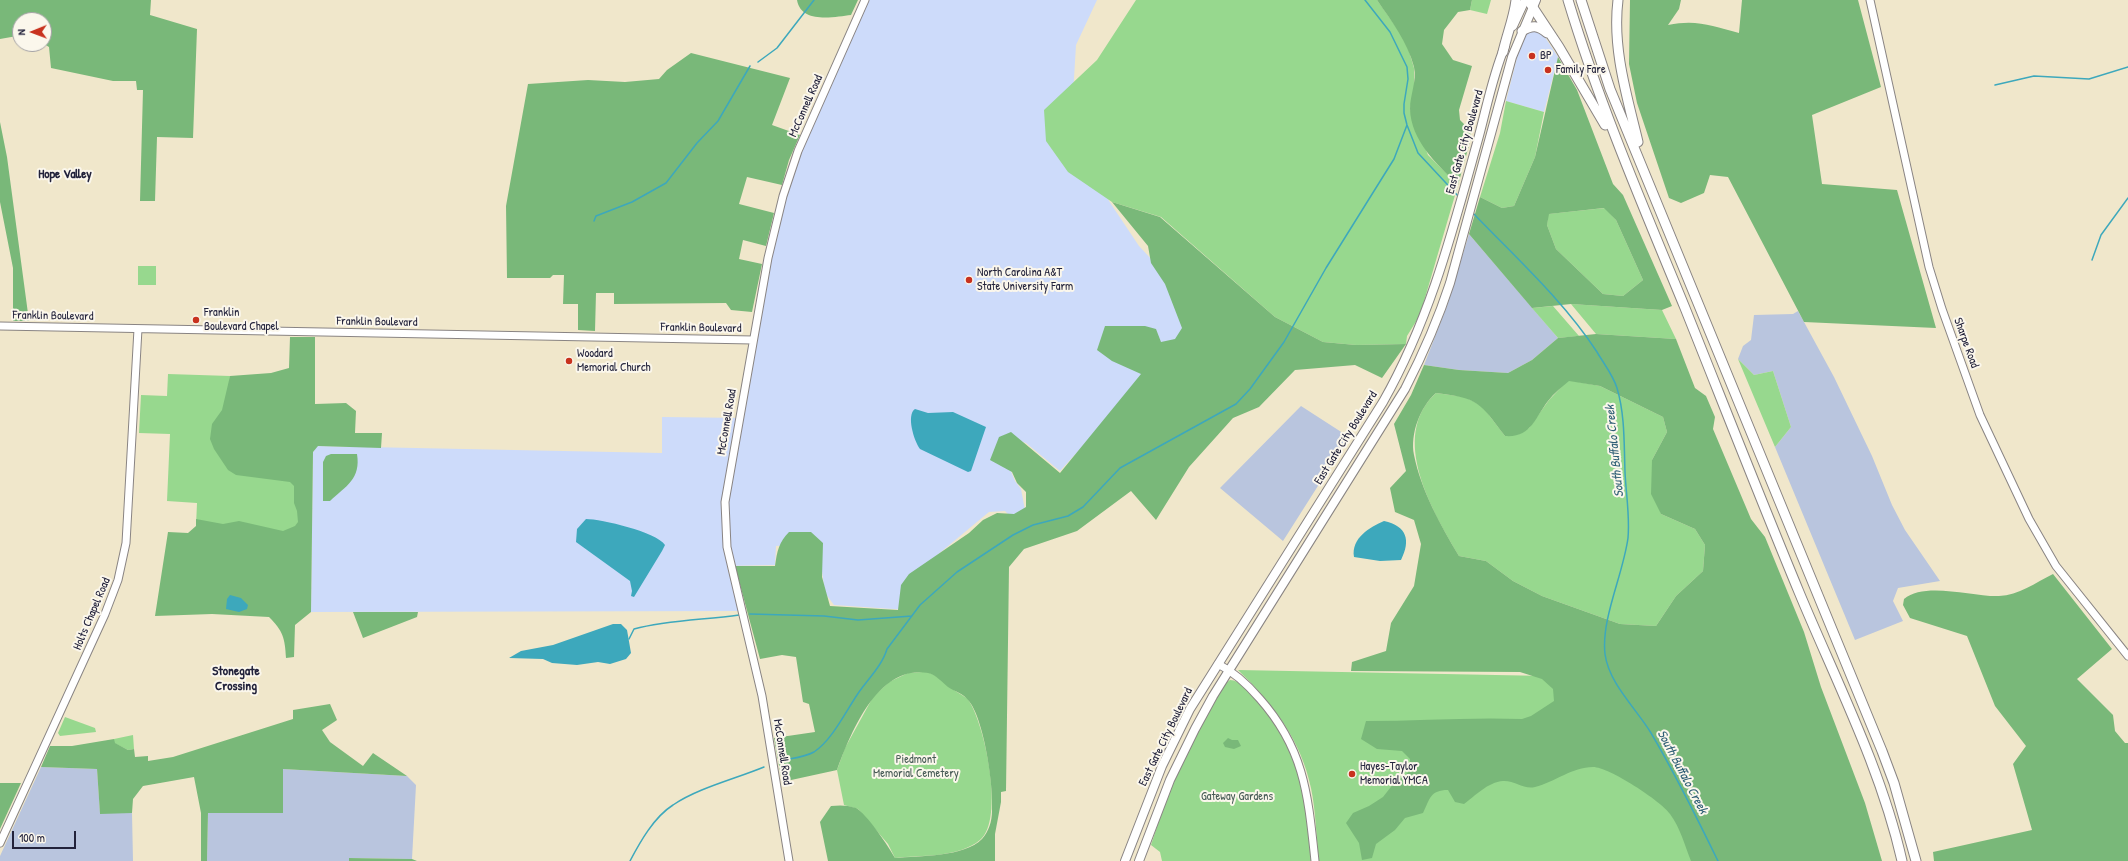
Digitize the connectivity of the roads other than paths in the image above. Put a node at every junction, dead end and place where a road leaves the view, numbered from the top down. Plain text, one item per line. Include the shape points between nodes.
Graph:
1 (865, 0) edge
2 (1516, 0) edge
3 (1568, 0) edge
4 (1581, 0) edge
5 (1618, 0) edge
6 (1870, 0) edge
7 (1530, 2) edge
8 (1522, 31) junction
9 (1554, 40) junction
10 (1503, 52) junction
11 (1626, 166) junction
12 (1644, 168) junction
13 (0, 326) edge
14 (1421, 326) junction
15 (138, 329) junction
16 (1433, 331) junction
17 (753, 340) junction
18 (2128, 656) edge
19 (1218, 664) junction
20 (1229, 670) junction
21 (1186, 716) junction
22 (1165, 794) junction
23 (0, 843) edge
24 (789, 861) edge
25 (1125, 861) edge
26 (1139, 861) edge
27 (1315, 861) edge
28 (1902, 861) edge
29 (1916, 861) edge

1 - 17 street, McConnell Road via 791,172 769,254
2 - 10 highway
3 - 11 highway
4 - 12 highway via 1610,89
5 - 12 highway via 1617,37 1623,81
6 - 18 street, Sharpe Road via 1930,267 1980,416 2026,512 2056,566
7 - 8 main road, East Gate City Boulevard
7 - 9 highway
7 - 10 main road, East Gate City Boulevard
8 - 9 highway via 1530,26 1537,26
8 - 16 main road, East Gate City Boulevard via 1512,57 1465,230
9 - 11 highway via 1590,98
10 - 14 main road, East Gate City Boulevard via 1438,277
11 - 28 highway via 1874,770
12 - 29 highway via 1882,751
13 - 15 street, Franklin Boulevard
14 - 16 main road
14 - 19 main road, East Gate City Boulevard via 1383,402
15 - 17 street, Franklin Boulevard
15 - 23 street, Holts Chapel Road via 127,532 120,574 108,608
16 - 20 main road, East Gate City Boulevard via 1405,389
17 - 24 street, McConnell Road via 727,490 725,523 730,563 762,696
19 - 20 street
19 - 21 main road, East Gate City Boulevard
20 - 22 main road, East Gate City Boulevard via 1195,729
20 - 27 street via 1253,691 1274,716 1299,762 1306,787
21 - 22 main road via 1161,783 1162,792
21 - 25 main road, East Gate City Boulevard via 1162,766
22 - 26 main road, East Gate City Boulevard

